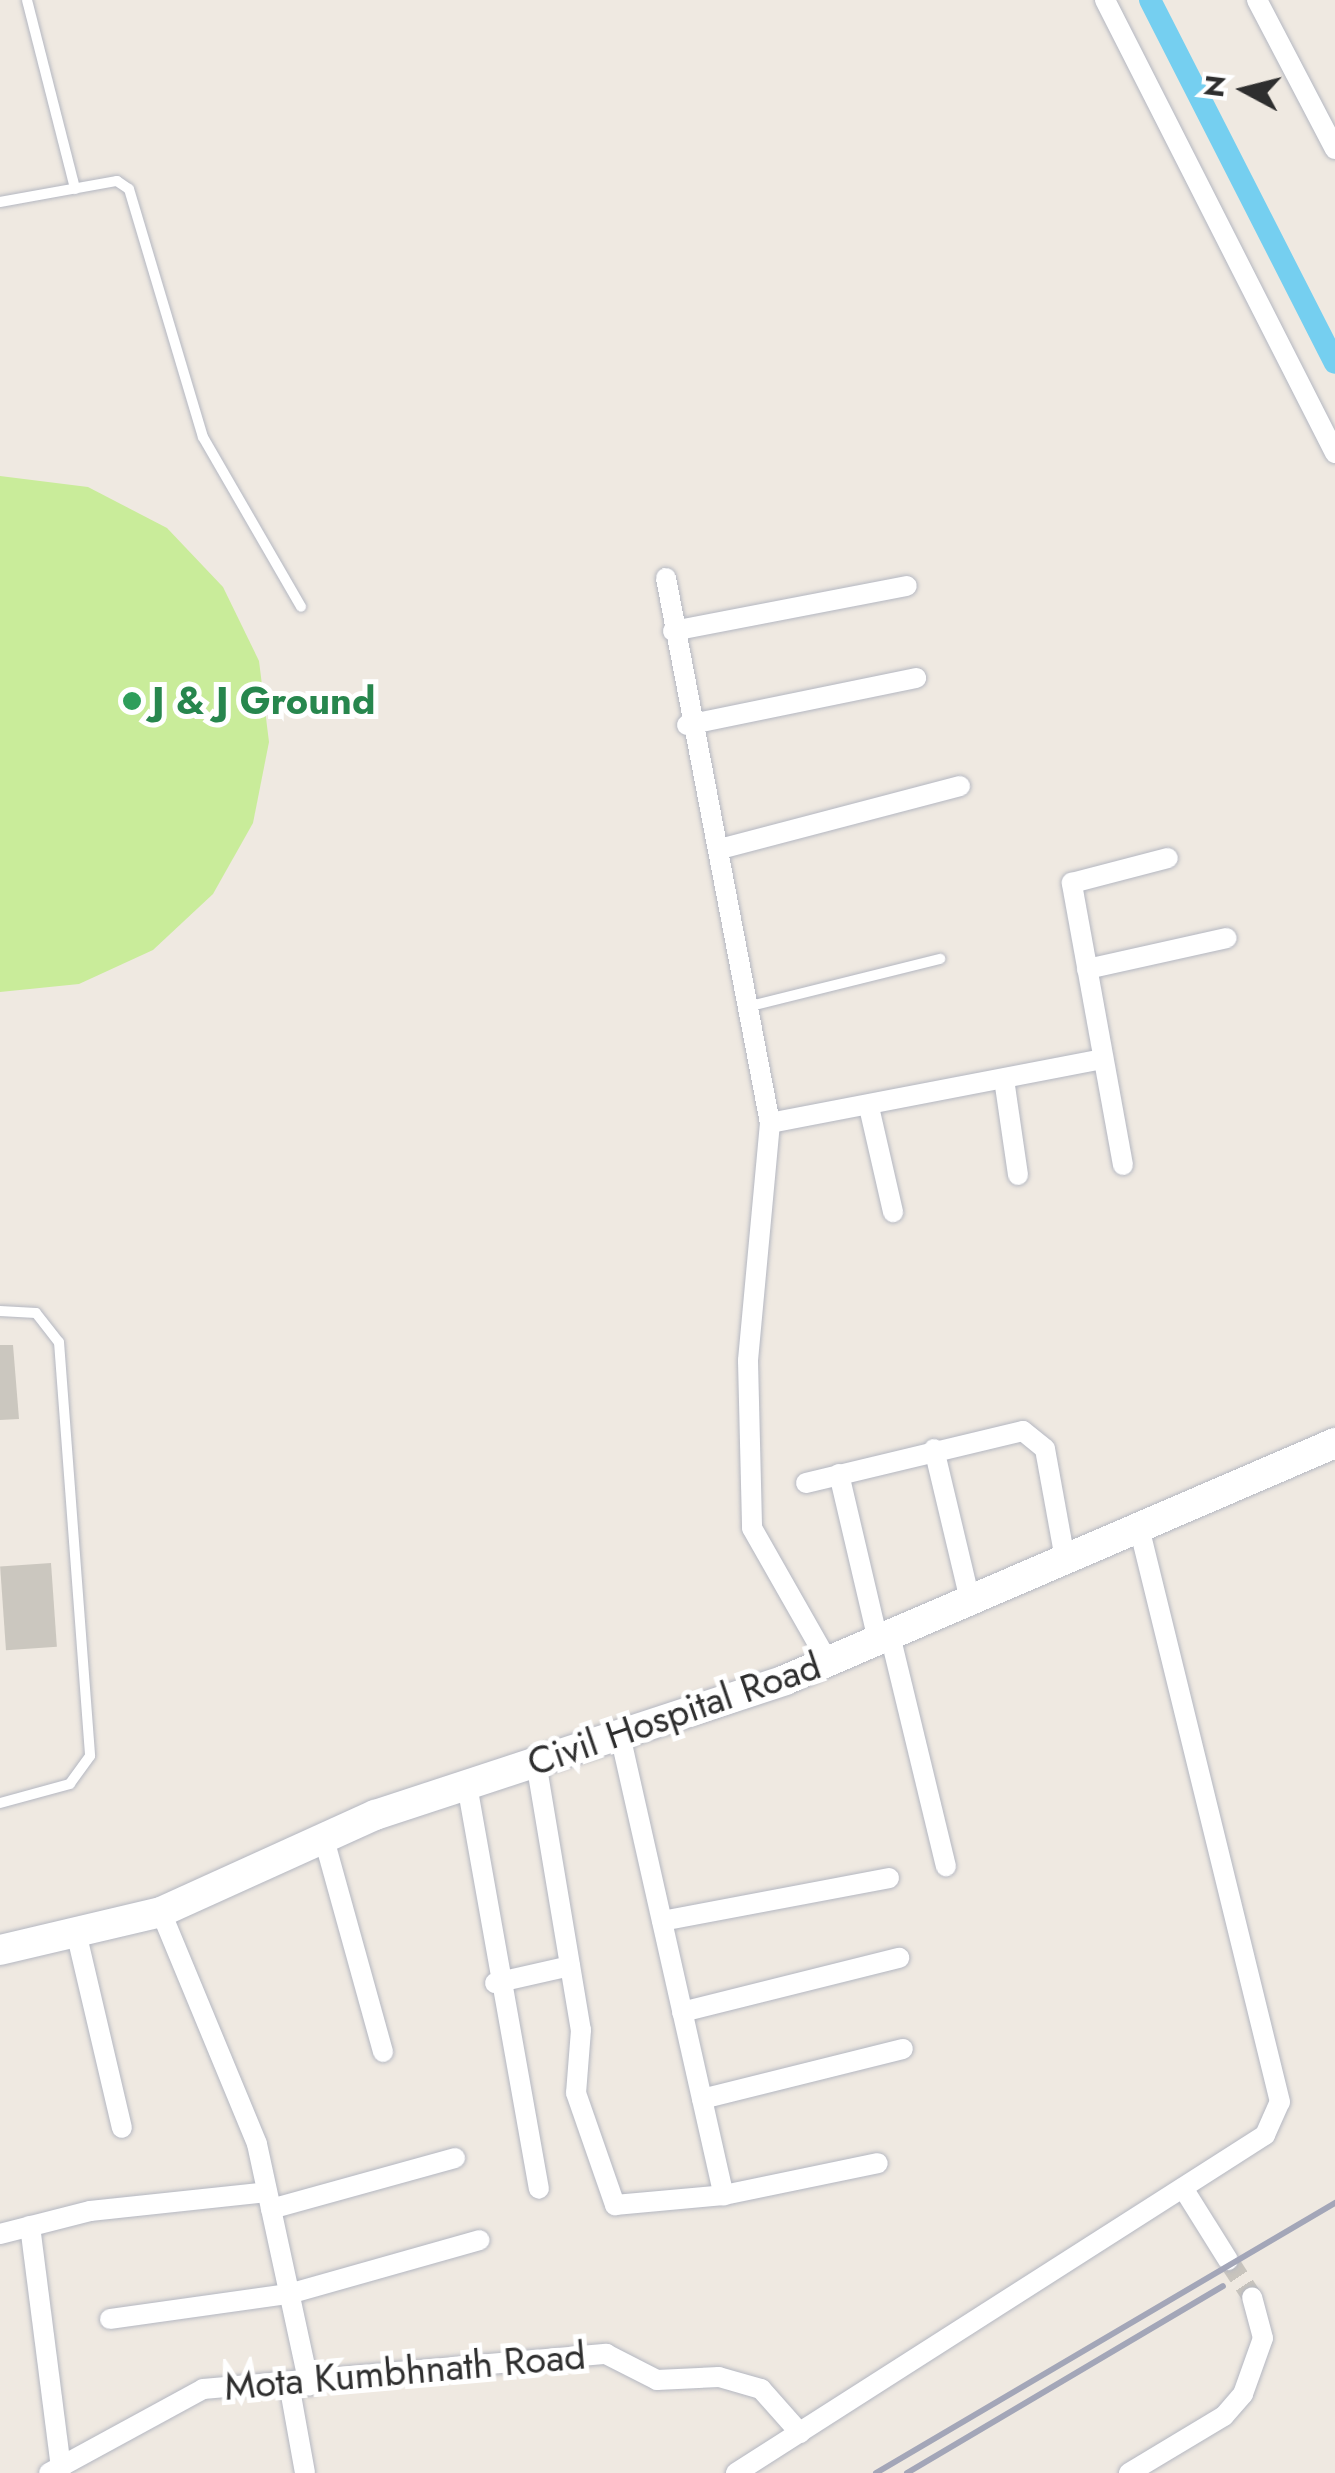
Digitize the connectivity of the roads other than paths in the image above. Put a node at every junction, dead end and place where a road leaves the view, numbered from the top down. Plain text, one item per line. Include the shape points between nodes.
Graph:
1 (26, 0) edge
2 (1105, 0) edge
3 (1256, 0) edge
4 (1335, 149) edge
5 (74, 189) junction
6 (0, 202) edge
7 (1335, 452) edge
8 (666, 578) dead end
9 (907, 586) dead end
10 (301, 607) dead end
11 (673, 631) junction
12 (916, 678) dead end
13 (687, 725) junction
14 (960, 786) dead end
15 (724, 848) junction
16 (1168, 858) dead end
17 (1226, 938) dead end
18 (940, 959) dead end
19 (1087, 969) junction
20 (755, 1005) junction
21 (1102, 1060) junction
22 (1004, 1080) junction
23 (869, 1107) junction
24 (770, 1123) junction
25 (1123, 1164) dead end
26 (1018, 1175) dead end
27 (893, 1212) dead end
28 (0, 1311) edge
29 (1335, 1442) edge
30 (934, 1449) junction
31 (839, 1474) junction
32 (806, 1483) dead end
33 (1139, 1527) junction
34 (1065, 1559) junction
35 (970, 1600) junction
36 (884, 1638) junction
37 (828, 1662) junction
38 (620, 1734) junction
39 (536, 1762) junction
40 (467, 1785) junction
41 (0, 1803) edge
42 (324, 1838) junction
43 (946, 1866) dead end
44 (889, 1878) dead end
45 (162, 1912) junction
46 (662, 1921) junction
47 (76, 1932) junction
48 (0, 1950) edge
49 (900, 1958) dead end
50 (570, 1966) junction
51 (495, 1983) junction
52 (682, 2012) junction
53 (903, 2049) dead end
54 (383, 2052) dead end
55 (702, 2099) junction
56 (122, 2128) dead end
57 (455, 2158) dead end
58 (878, 2163) dead end
59 (539, 2188) dead end
60 (1183, 2188) junction
61 (724, 2195) junction
62 (269, 2201) junction
63 (30, 2226) junction
64 (0, 2234) edge
65 (480, 2240) dead end
66 (1228, 2260) tunnel mouth
67 (289, 2294) junction
68 (1252, 2297) tunnel mouth
69 (110, 2319) dead end
70 (299, 2384) junction
71 (800, 2434) junction
72 (55, 2471) edge
73 (304, 2473) edge
74 (736, 2473) edge
75 (1129, 2473) edge

1 - 5 lane
2 - 7 street
3 - 4 street
5 - 6 lane
5 - 10 lane via 117,182 129,189 203,437
8 - 11 street
9 - 11 street
11 - 13 street
12 - 13 street
13 - 15 street
14 - 15 street
15 - 20 street
16 - 19 street via 1072,883
17 - 19 street
18 - 20 lane
19 - 21 street
20 - 24 street
21 - 22 street
21 - 25 street
22 - 23 street
22 - 26 street
23 - 24 street
23 - 27 street
24 - 37 street via 748,1361 752,1528
28 - 41 lane via 36,1312 59,1342 90,1756 70,1784
29 - 33 street, Civil Hospital Road
30 - 31 street
30 - 34 street via 1035,1436
30 - 35 street
31 - 32 street
31 - 36 street
33 - 34 street, Civil Hospital Road
33 - 60 street via 1280,2102 1265,2135
34 - 35 street, Civil Hospital Road
35 - 36 street, Civil Hospital Road
36 - 37 street, Civil Hospital Road
36 - 43 street
37 - 38 street, Civil Hospital Road
38 - 39 street, Civil Hospital Road
38 - 46 street
39 - 40 street, Civil Hospital Road
39 - 50 street
40 - 42 street, Civil Hospital Road
40 - 51 street
42 - 45 street, Civil Hospital Road
42 - 54 street
44 - 46 street
45 - 47 street, Civil Hospital Road
45 - 62 street via 257,2144
46 - 52 street
47 - 48 street, Civil Hospital Road
47 - 56 street
49 - 52 street
50 - 51 street
50 - 61 street via 581,2030 576,2093 616,2206
51 - 59 street
52 - 55 street
53 - 55 street
55 - 61 street
57 - 62 street
58 - 61 street
60 - 66 street
60 - 71 street
62 - 63 street
62 - 67 street
63 - 64 street
63 - 72 street
65 - 67 street
67 - 69 street
67 - 70 street
68 - 75 street via 1263,2338 1243,2394 1224,2416
70 - 71 street, Mota Kumbhnath Road via 606,2354 657,2380 719,2377 761,2389
70 - 72 street, Mota Kumbhnath Road via 203,2388
70 - 73 street
71 - 74 street

